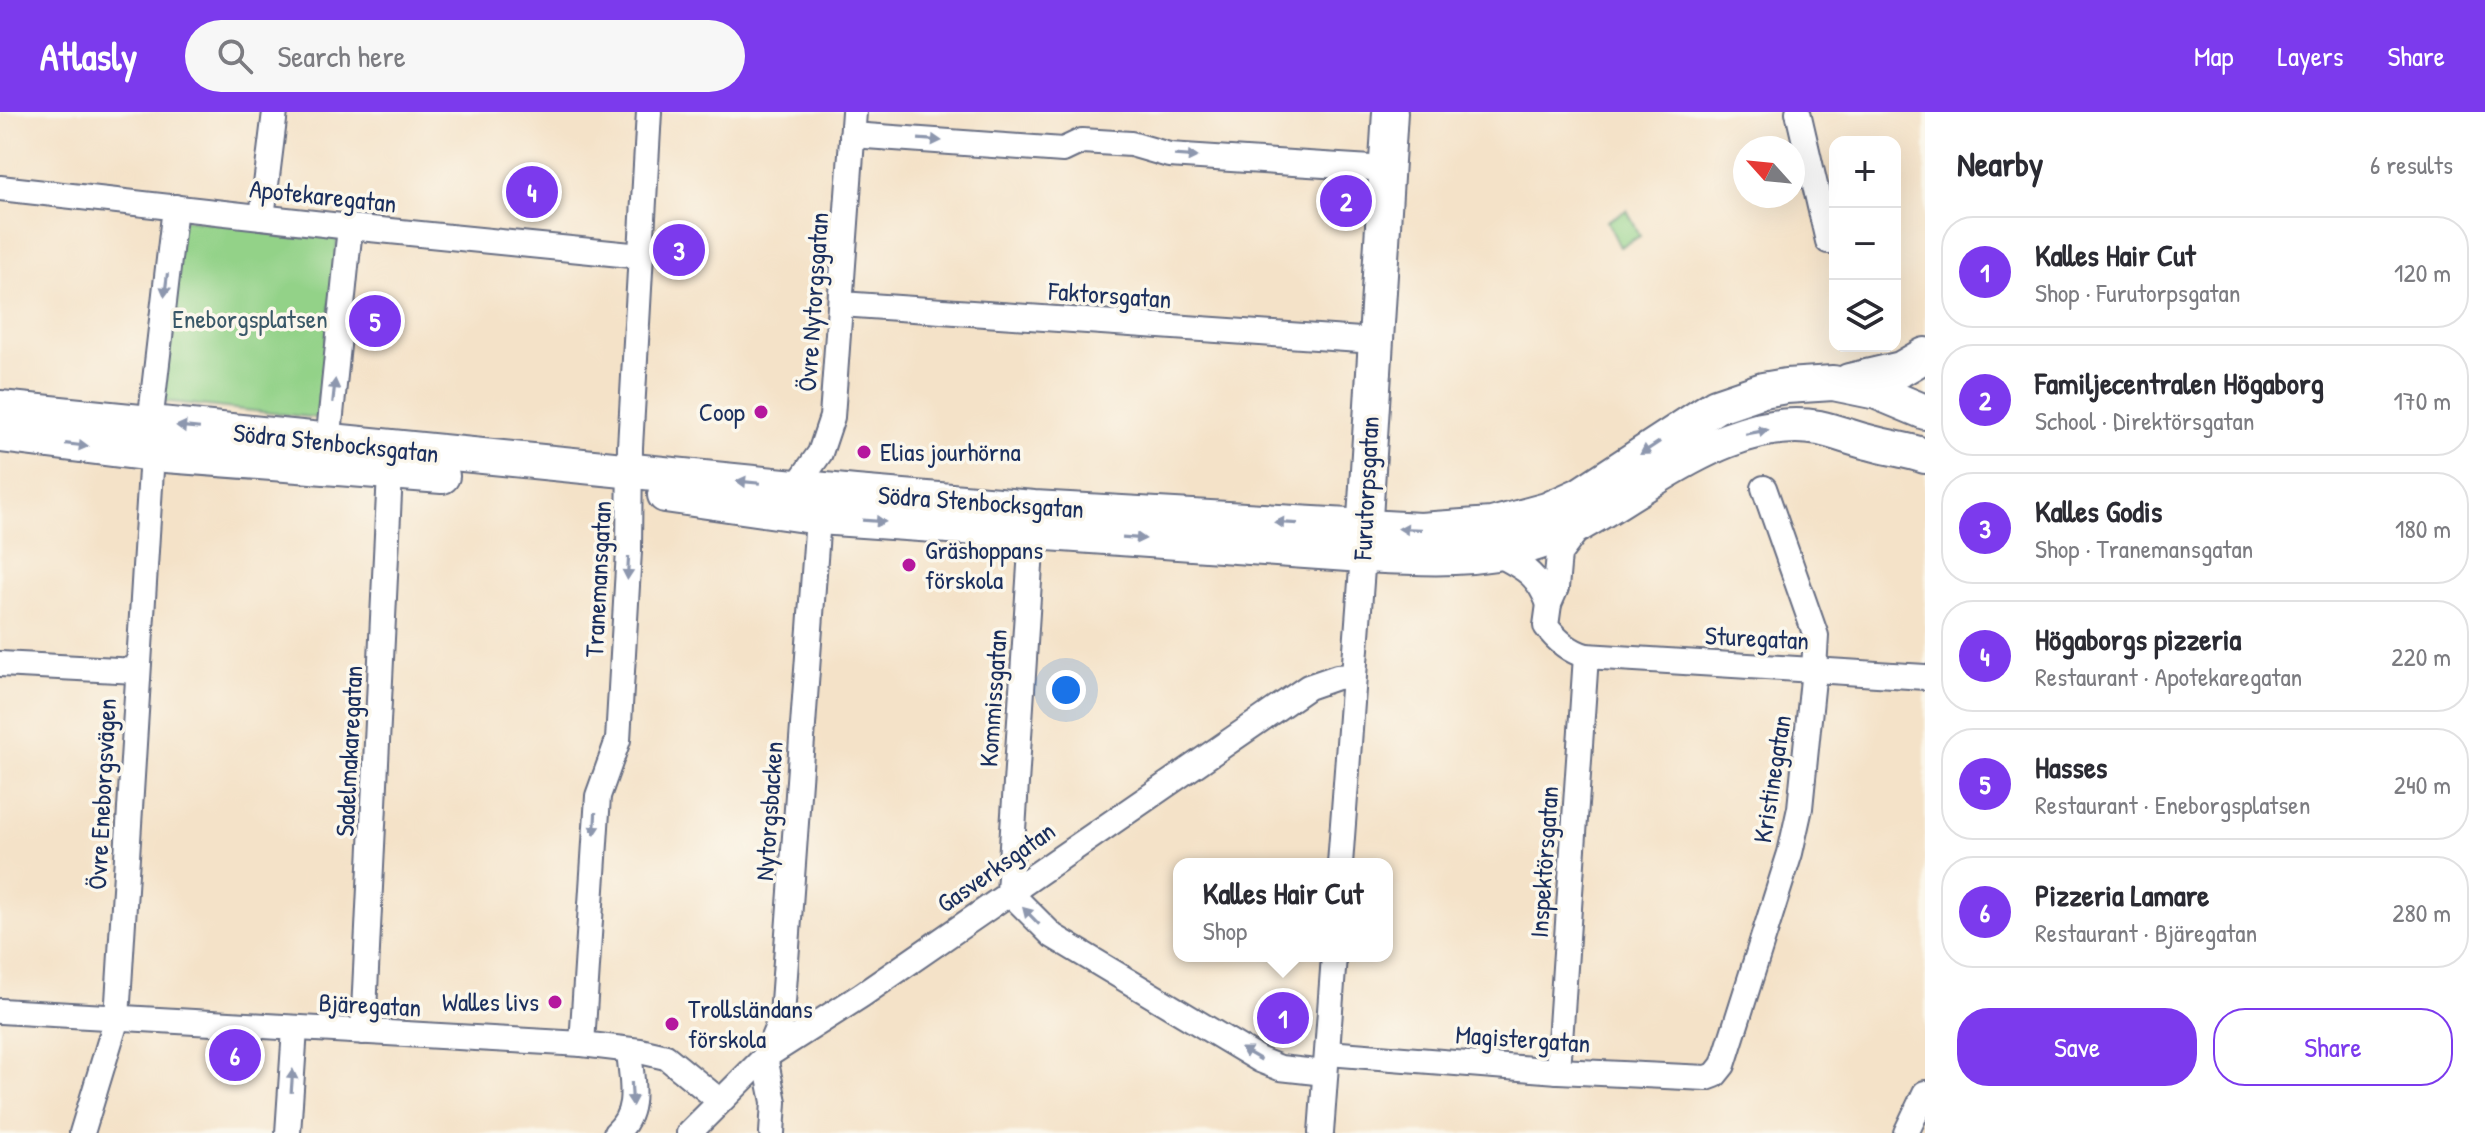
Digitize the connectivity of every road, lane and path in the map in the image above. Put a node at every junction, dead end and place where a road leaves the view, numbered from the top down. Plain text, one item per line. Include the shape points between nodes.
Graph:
1 (275, 112) edge
2 (649, 112) edge
3 (1390, 112) edge
4 (1798, 112) edge
5 (853, 123) edge
6 (1387, 169) junction
7 (0, 188) edge
8 (175, 207) junction
9 (262, 217) junction
10 (350, 227) junction
11 (1828, 241) dead end
12 (641, 256) junction
13 (841, 304) junction
14 (1375, 341) junction
15 (1925, 355) edge
16 (1833, 383) junction
17 (0, 408) edge
18 (1924, 411) edge
19 (1817, 428) junction
20 (0, 435) edge
21 (151, 439) junction
22 (327, 455) junction
23 (1925, 456) edge
24 (390, 473) junction
25 (630, 479) junction
26 (1764, 488) dead end
27 (812, 498) junction
28 (1033, 520) junction
29 (1581, 524) junction
30 (1363, 541) junction
31 (1496, 553) junction
32 (1549, 604) junction
33 (1586, 656) junction
34 (0, 664) edge
35 (1814, 669) junction
36 (137, 671) junction
37 (1353, 676) junction
38 (1925, 677) edge
39 (1340, 858) edge
40 (1009, 892) junction
41 (1334, 962) edge
42 (0, 1011) edge
43 (117, 1018) junction
44 (295, 1029) junction
45 (363, 1032) junction
46 (582, 1044) junction
47 (629, 1050) junction
48 (765, 1057) junction
49 (1326, 1063) junction
50 (1558, 1071) junction
51 (1715, 1075) joint
52 (1925, 1093) edge
53 (720, 1101) junction
54 (82, 1133) edge
55 (288, 1133) edge
56 (616, 1133) edge
57 (689, 1133) edge
58 (772, 1133) edge
59 (1321, 1133) edge
60 (1906, 1133) edge

1 - 9 street
2 - 12 street, Tranemansgatan
3 - 6 main road, Furutorpsgatan
4 - 11 street
5 -> 6 street via 1063,150 1082,141 1119,143 1169,155
5 - 13 street, Övre Nytorgsgatan
6 - 14 main road, Furutorpsgatan
7 - 8 street, Apotekaregatan
8 - 9 street, Apotekaregatan
8 -> 21 street
9 - 10 street, Apotekaregatan
10 - 12 street, Apotekaregatan
22 -> 10 street
12 - 25 street, Tranemansgatan
13 - 14 street, Faktorsgatan
13 - 27 street, Övre Nytorgsgatan via 832,417
14 - 30 main road, Furutorpsgatan
15 - 16 main road via 1889,374
16 - 18 main road, Södra Stenbocksgatan via 1877,392
16 -> 30 main road, Södra Stenbocksgatan via 1763,390 1716,406 1580,495 1547,510 1517,520
17 - 21 main road, Södra Stenbocksgatan
18 - 19 main road
19 - 23 main road, Södra Stenbocksgatan
29 -> 19 main road, Södra Stenbocksgatan via 1723,442 1750,432
20 -> 21 main road, Södra Stenbocksgatan
21 - 22 main road, Södra Stenbocksgatan
21 - 36 street, Övre Eneborgsvägen
22 - 24 main road, Södra Stenbocksgatan
22 - 25 main road, Södra Stenbocksgatan via 434,453
24 - 25 main road, Södra Stenbocksgatan
24 - 45 street, Sadelmakaregatan
25 - 27 main road, Södra Stenbocksgatan
25 -> 46 street, Tranemansgatan via 618,740 597,804
26 - 35 street, Kristinegatan via 1816,636
27 - 28 main road, Södra Stenbocksgatan
27 - 48 street, Nytorgsbacken via 782,1016
28 - 30 main road, Södra Stenbocksgatan
28 - 40 street, Kommissgatan
29 - 31 main road, Södra Stenbocksgatan via 1538,543
29 - 32 street, Södra Stenbocksgatan via 1559,554
30 - 31 main road, Södra Stenbocksgatan via 1432,558
30 - 37 street, Furutorpsgatan
31 - 32 street, Södra Stenbocksgatan via 1534,576
32 - 33 street, Södra Stenbocksgatan via 1546,626 1565,646
33 - 35 street, Sturegatan
33 - 50 street, Inspektörsgatan
34 - 36 street
35 - 38 street, Sturegatan
35 - 51 street, Kristinegatan via 1800,808 1790,853 1723,1065
36 - 43 street, Övre Eneborgsvägen
37 - 39 street, Furutorpsgatan
37 - 40 street, Gasverksgatan via 1308,687
40 - 48 street, Gasverksgatan
49 -> 40 street, Magistergatan via 1280,1068 1260,1060 1053,936
41 - 49 street
42 - 43 street, Bjäregatan
43 - 44 street, Bjäregatan
43 - 54 street, Övre Eneborgsvägen
44 - 45 street, Bjäregatan
55 -> 44 street
45 - 46 street, Bjäregatan
46 - 47 street, Bjäregatan
47 - 53 street, Bjäregatan via 666,1057
47 -> 56 street via 633,1107
48 - 53 street, Gasverksgatan
48 - 58 street via 774,1102
49 - 50 street, Magistergatan
49 - 59 street
50 - 51 street, Magistergatan
52 - 60 street
53 - 57 street, Gasverksgatan

